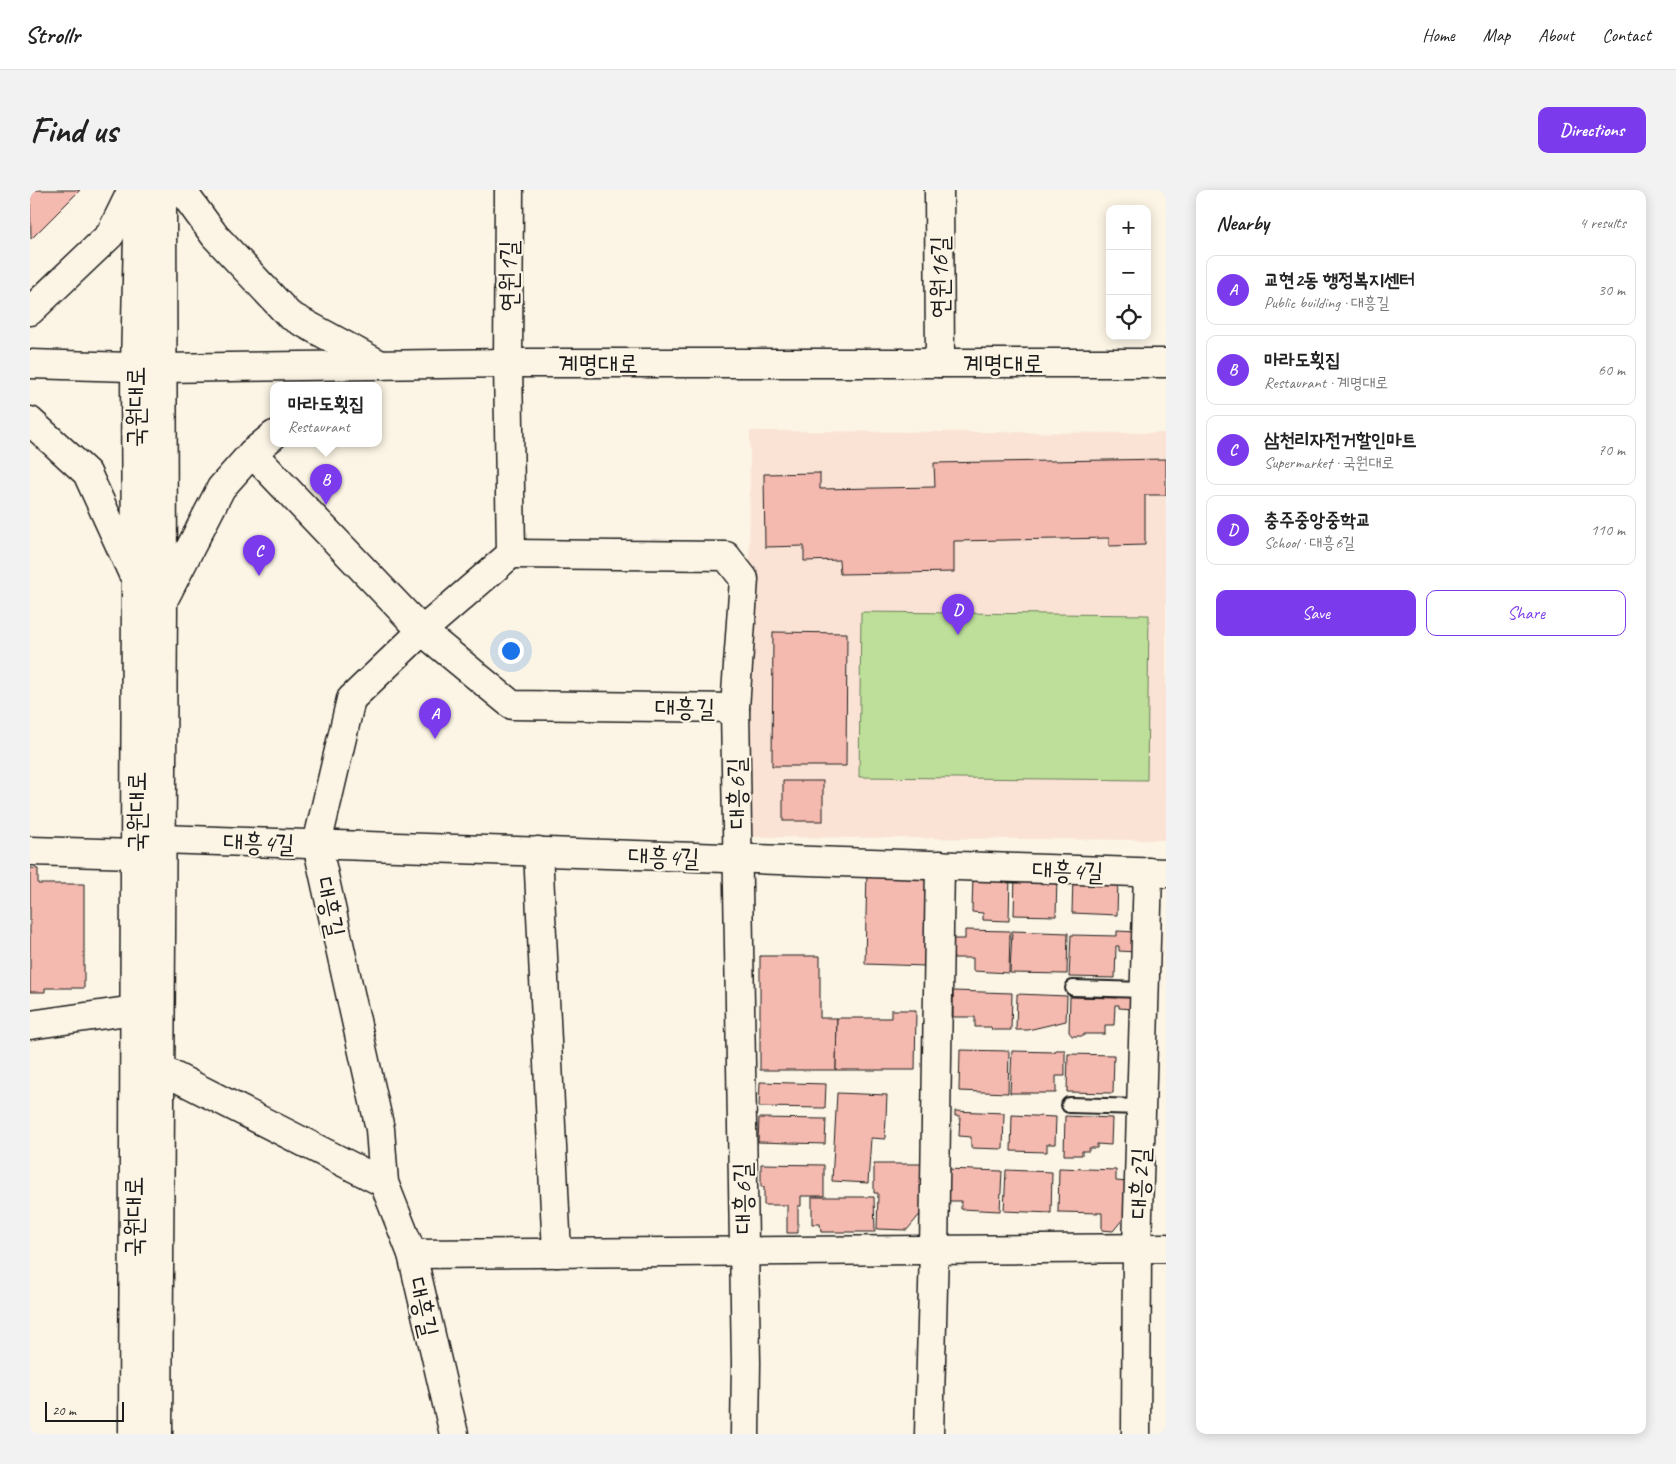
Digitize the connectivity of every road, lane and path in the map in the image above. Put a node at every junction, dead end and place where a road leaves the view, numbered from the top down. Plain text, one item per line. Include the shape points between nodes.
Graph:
1 (132, 190) edge
2 (139, 190) edge
3 (162, 190) edge
4 (184, 190) edge
5 (509, 190) edge
6 (939, 190) edge
7 (30, 311) edge
8 (508, 363) junction
9 (940, 363) junction
10 (1166, 363) edge
11 (30, 364) edge
12 (382, 366) junction
13 (134, 368) junction
14 (163, 368) junction
15 (354, 382) edge
16 (30, 421) edge
17 (270, 438) edge
18 (252, 453) junction
19 (511, 554) junction
20 (136, 581) junction
21 (164, 601) junction
22 (422, 631) junction
23 (735, 708) junction
24 (161, 839) junction
25 (317, 844) junction
26 (30, 851) edge
27 (538, 851) junction
28 (136, 854) junction
29 (737, 858) junction
30 (940, 865) junction
31 (1157, 873) edge
32 (1072, 988) dead end
33 (1145, 990) junction
34 (134, 1010) junction
35 (30, 1025) edge
36 (160, 1069) junction
37 (1069, 1105) dead end
38 (1141, 1107) junction
39 (384, 1183) junction
40 (1137, 1248) junction
41 (1166, 1248) edge
42 (934, 1250) junction
43 (743, 1252) junction
44 (557, 1253) junction
45 (412, 1254) junction
46 (133, 1434) edge
47 (158, 1434) edge
48 (454, 1434) edge
49 (745, 1434) edge
50 (929, 1434) edge
51 (1136, 1434) edge

1 - 7 street via 110,235
2 - 13 street, 국원대로
3 - 14 street, 국원대로
4 - 12 street via 215,236 289,315
5 - 8 street, 연원1길
6 - 9 street, 연원16길
8 - 9 street, 계명대로
8 - 12 street, 계명대로
8 - 19 street
9 - 10 street, 계명대로
11 - 13 street, 계명대로
12 - 14 street, 계명대로
12 - 15 street
13 - 14 street, 계명대로
13 - 20 street, 국원대로
14 - 21 street, 국원대로
16 - 20 street via 87,473
17 - 18 street
18 - 21 street via 221,488
18 - 22 street
19 - 22 street, 대흥길
19 - 23 street, 대흥6길 via 726,556 744,579
20 - 28 street, 국원대로
21 - 24 street, 국원대로
22 - 23 street, 대흥길 via 512,705
22 - 25 street, 대흥길 via 351,699
23 - 29 street, 대흥6길
24 - 25 street, 대흥4길
24 - 36 street, 국원대로
25 - 27 street, 대흥4길
25 - 39 street, 대흥길 via 380,1129
26 - 28 street
27 - 29 street, 대흥4길
27 - 44 street
28 - 34 street, 국원대로
29 - 30 street, 대흥4길
29 - 43 street, 대흥6길
30 - 31 street, 대흥4길
30 - 42 street
31 - 33 street, 대흥2길
32 - 33 lane
33 - 38 street, 대흥2길
34 - 35 street
34 - 46 street, 국원대로
36 - 39 street
36 - 47 street, 국원대로
37 - 38 lane
38 - 40 street, 대흥2길
39 - 45 street, 대흥길
40 - 41 street, 대흥6길
40 - 42 street, 대흥6길
40 - 51 street, 대흥2길
42 - 43 street, 대흥6길
42 - 50 street
43 - 44 street, 대흥6길
43 - 49 street, 대흥6길
44 - 45 street, 대흥6길
45 - 48 street, 대흥길

